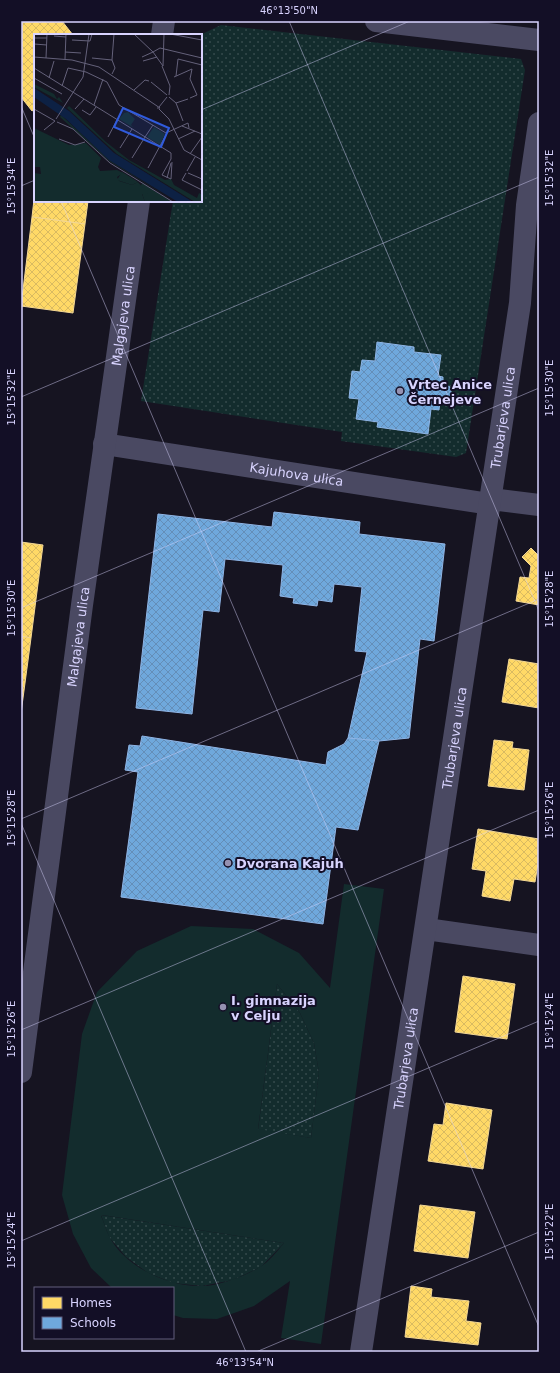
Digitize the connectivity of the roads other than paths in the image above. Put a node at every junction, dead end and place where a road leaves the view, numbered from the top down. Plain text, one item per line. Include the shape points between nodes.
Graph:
1 (164, 21) edge
2 (376, 21) edge
3 (162, 34) edge
4 (539, 40) edge
5 (539, 123) edge
6 (139, 202) edge
7 (104, 444) junction
8 (491, 501) junction
9 (539, 505) edge
10 (426, 929) junction
11 (539, 945) edge
12 (21, 1072) edge
13 (361, 1352) edge

1 - 3 street
2 - 4 street
5 - 8 street, Trubarjeva ulica via 527,205 520,303
6 - 7 street, Malgajeva ulica
7 - 8 street, Kajuhova ulica
7 - 12 street, Malgajeva ulica
8 - 9 street, Kajuhova ulica
8 - 10 street, Trubarjeva ulica
10 - 11 street
10 - 13 street, Trubarjeva ulica

